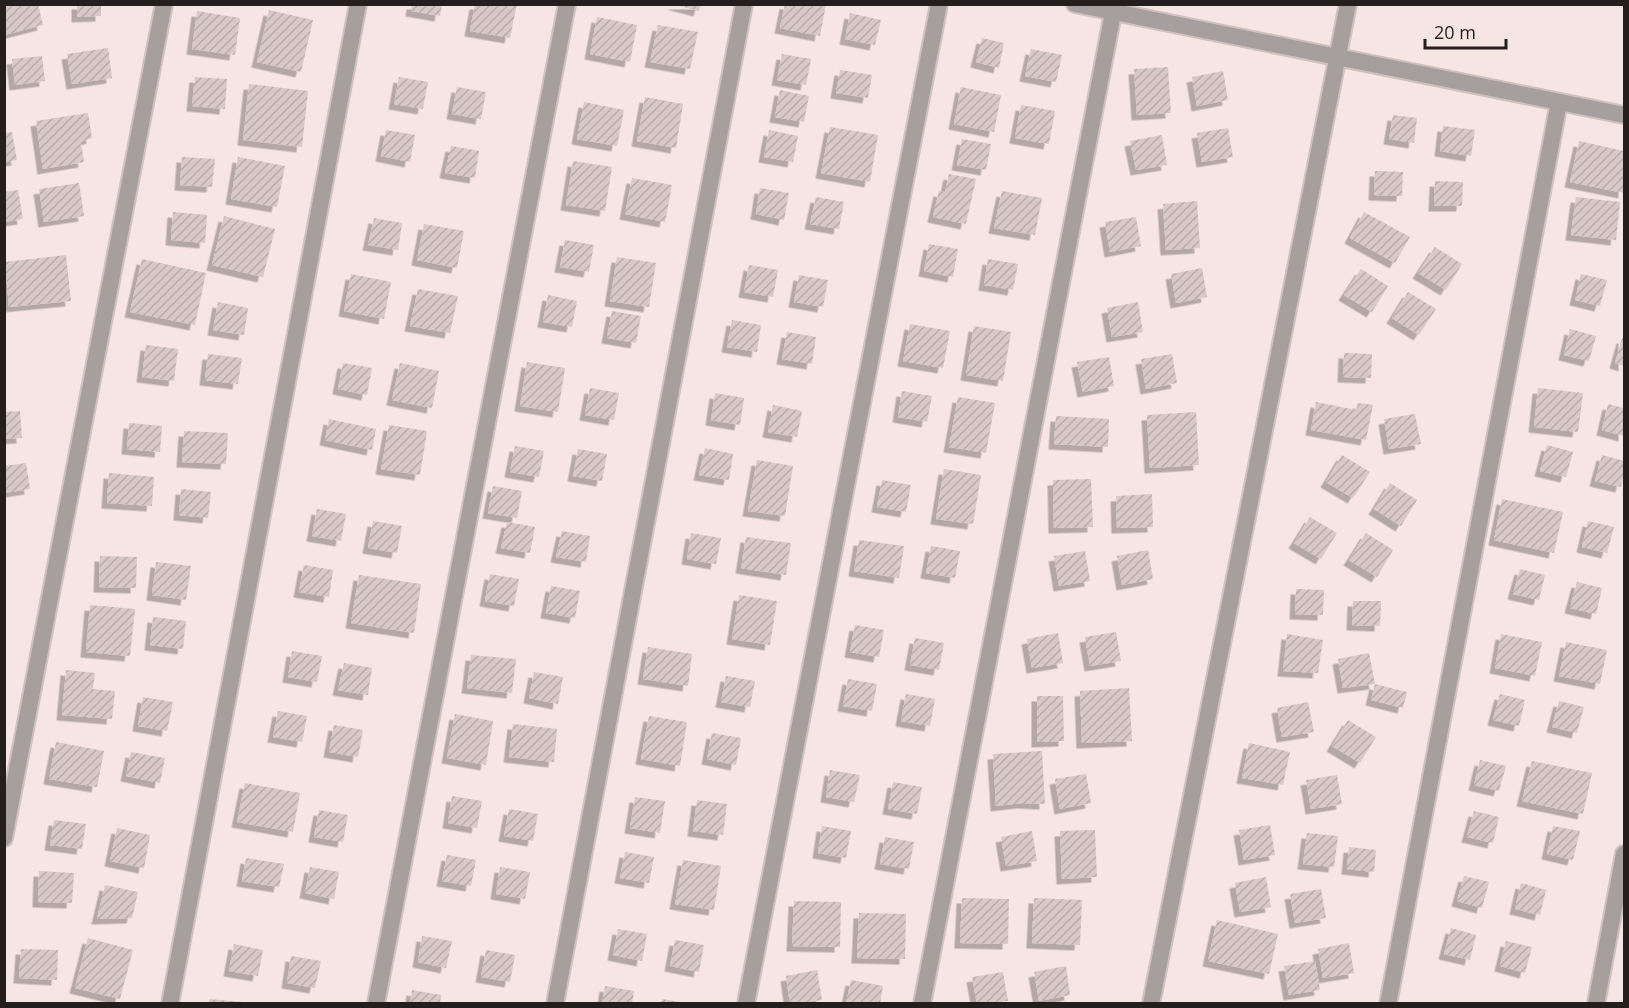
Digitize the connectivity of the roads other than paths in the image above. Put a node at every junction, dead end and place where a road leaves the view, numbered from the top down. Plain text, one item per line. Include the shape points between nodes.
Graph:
1 (164, 4) edge
2 (358, 4) edge
3 (567, 4) edge
4 (744, 4) edge
5 (939, 4) edge
6 (1075, 4) edge
7 (1348, 4) edge
8 (1113, 12) junction
9 (1339, 58) junction
10 (1559, 102) junction
11 (1624, 115) edge
12 (4, 838) edge
13 (1624, 854) edge
14 (170, 1004) edge
15 (376, 1004) edge
16 (555, 1004) edge
17 (746, 1004) edge
18 (922, 1004) edge
19 (1150, 1004) edge
20 (1388, 1004) edge
21 (1596, 1004) edge

1 - 12 street
2 - 14 street
3 - 15 street
4 - 16 street
5 - 17 street
6 - 8 street
7 - 9 street
8 - 9 street
8 - 18 street
9 - 10 street
9 - 19 street
10 - 11 street
10 - 20 street
13 - 21 street

